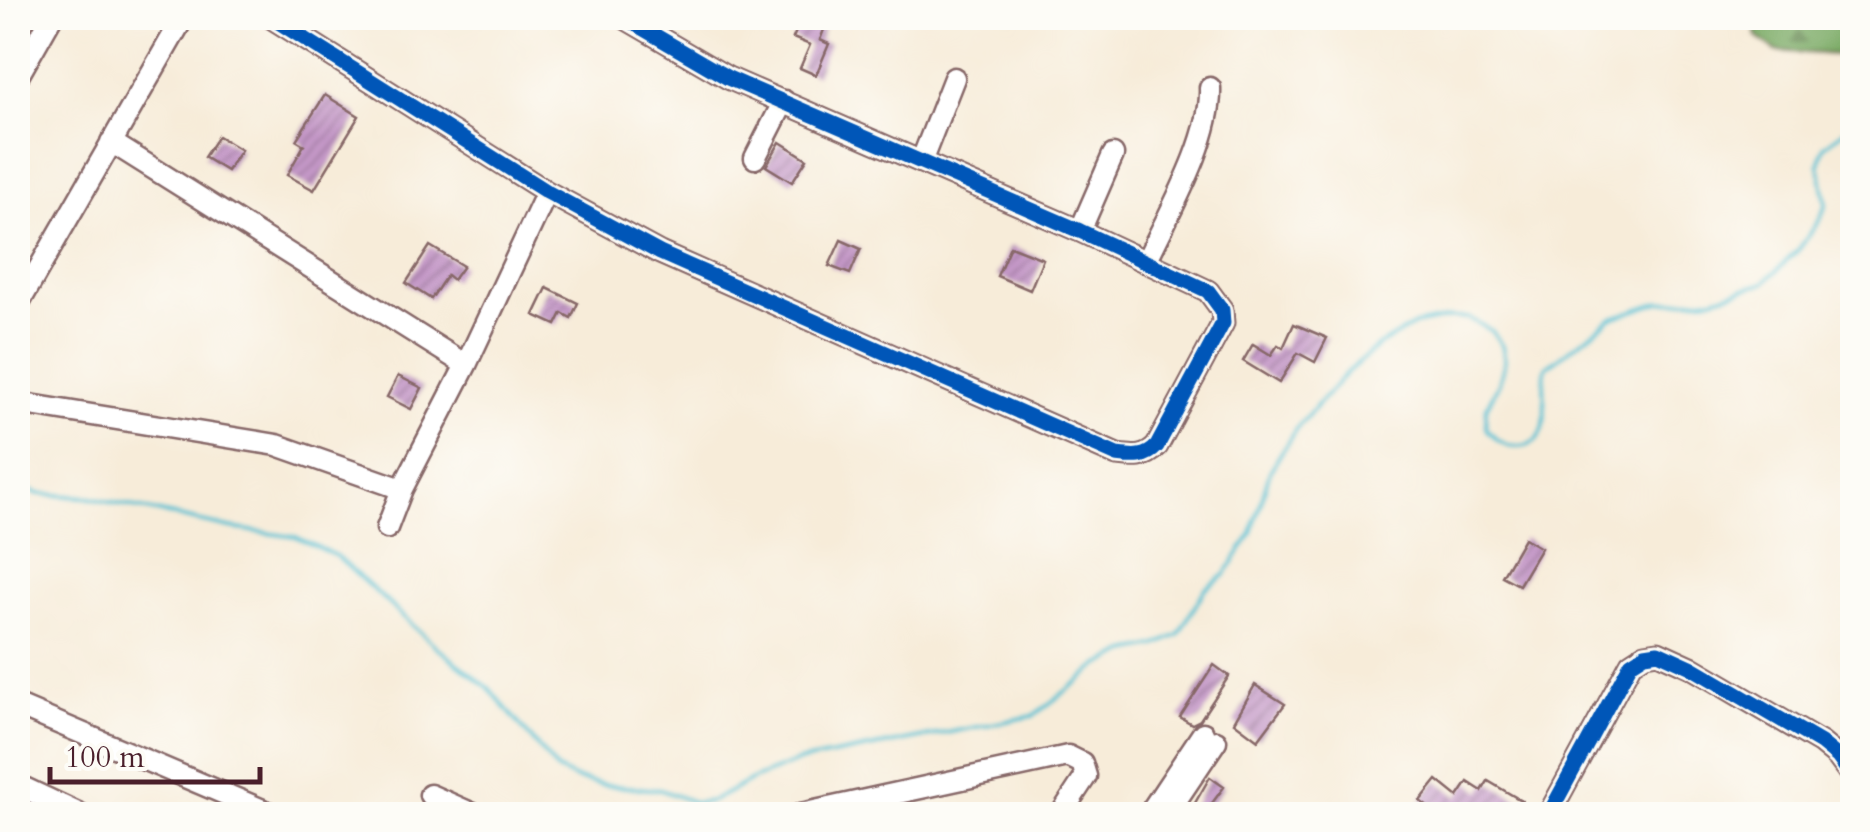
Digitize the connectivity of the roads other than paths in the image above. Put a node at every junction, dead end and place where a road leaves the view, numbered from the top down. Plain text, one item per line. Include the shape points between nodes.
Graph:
1 (51, 18) edge
2 (183, 18) edge
3 (272, 18) edge
4 (625, 18) edge
5 (18, 76) edge
6 (954, 78) dead end
7 (1210, 88) dead end
8 (784, 101) junction
9 (111, 142) junction
10 (1114, 154) dead end
11 (755, 158) dead end
12 (921, 162) junction
13 (547, 192) junction
14 (1080, 230) junction
15 (1146, 262) junction
16 (18, 305) edge
17 (466, 365) junction
18 (18, 403) edge
19 (402, 489) junction
20 (387, 528) dead end
21 (18, 706) edge
22 (1852, 776) edge
23 (18, 785) edge
24 (430, 795) dead end
25 (858, 802) junction
26 (80, 814) edge
27 (272, 814) edge
28 (473, 814) edge
29 (801, 814) edge
30 (882, 814) edge
31 (1061, 814) edge
32 (1150, 814) edge
33 (1167, 814) edge
34 (1548, 814) edge

1 - 5 street
2 - 9 street
3 - 13 street
4 - 8 street via 728,78
6 - 12 street
7 - 15 street via 1204,136
8 - 11 street
8 - 12 street
9 - 16 street
9 - 17 street
10 - 14 street
12 - 14 street
13 - 15 street via 660,253 1136,458 1157,446 1223,322 1208,291
13 - 17 street
14 - 15 street
17 - 19 street
18 - 19 street via 277,445
19 - 20 street
21 - 27 street
22 - 34 street via 1821,743 1658,652 1632,663
23 - 26 street
24 - 28 street
25 - 29 street
25 - 30 street
25 - 31 street via 1068,756 1082,762 1086,776
32 - 33 street via 1210,737

